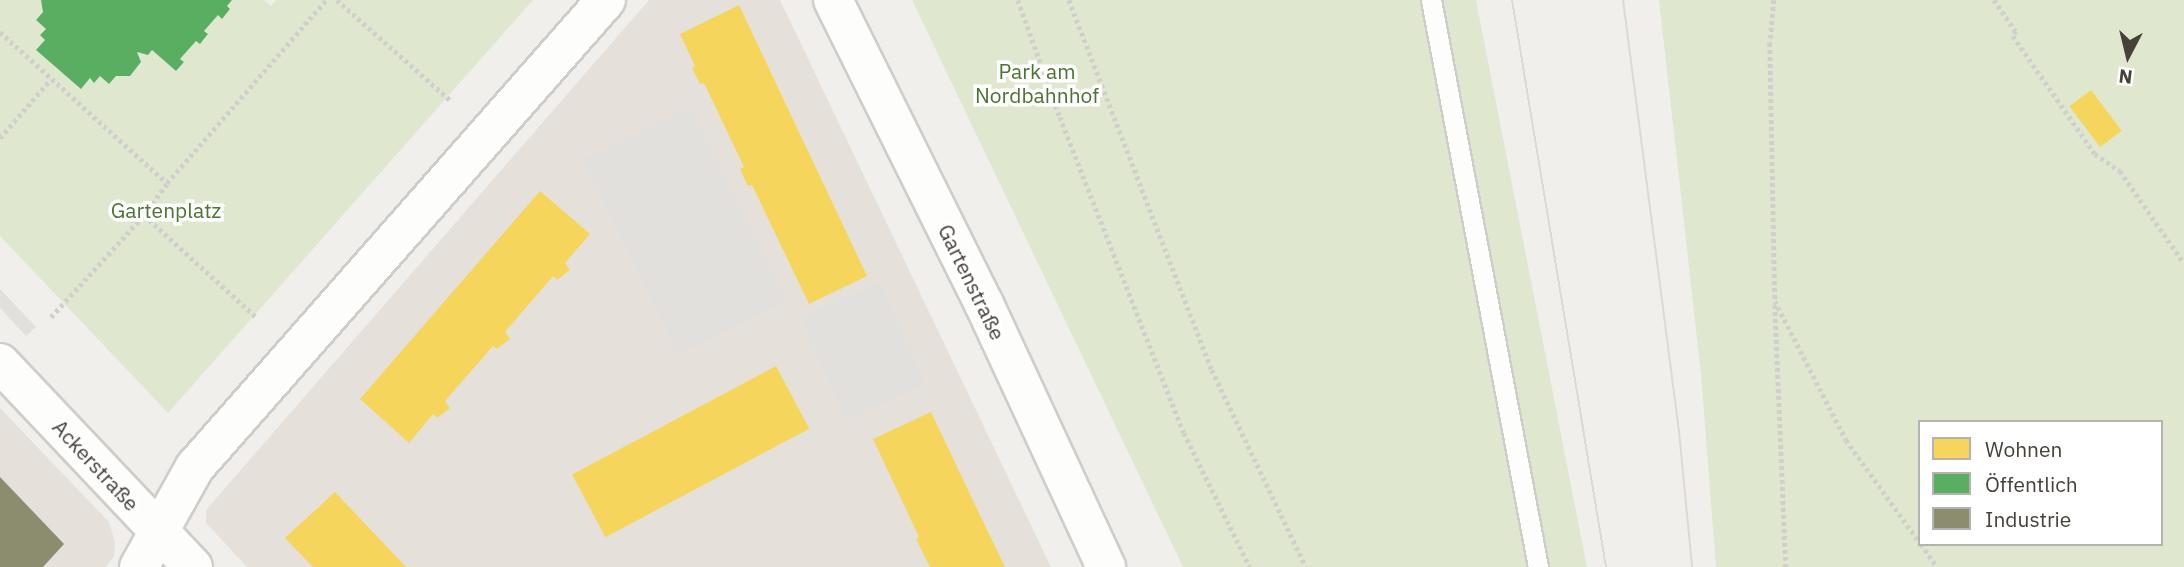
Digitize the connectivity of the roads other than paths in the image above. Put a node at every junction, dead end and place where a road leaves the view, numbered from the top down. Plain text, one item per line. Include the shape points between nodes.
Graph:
1 (606, 0) edge
2 (833, 0) edge
3 (1432, 0) edge
4 (0, 363) edge
5 (158, 531) junction
6 (139, 567) edge
7 (193, 567) edge
8 (1106, 567) edge
9 (1538, 567) edge

1 - 5 street via 204,456
2 - 8 street, Gartenstraße via 984,304
3 - 9 lane
4 - 5 street, Ackerstraße
5 - 6 street
5 - 7 street, Ackerstraße

